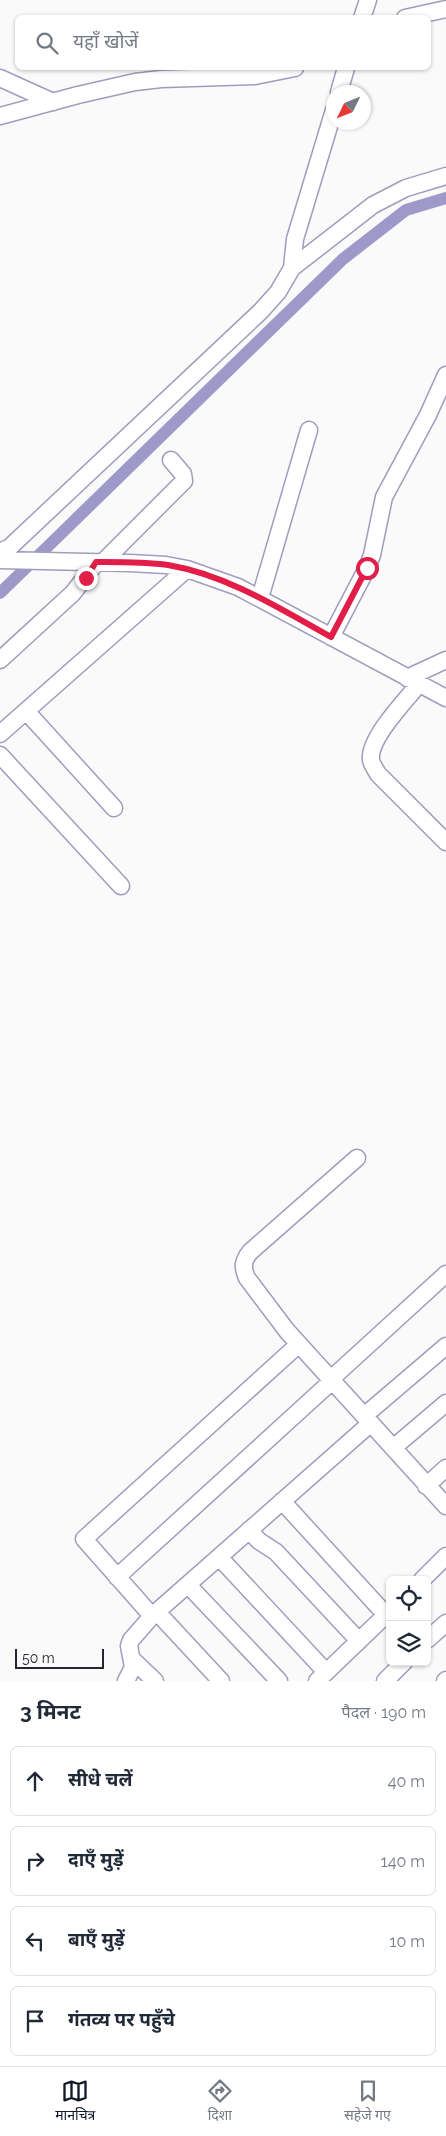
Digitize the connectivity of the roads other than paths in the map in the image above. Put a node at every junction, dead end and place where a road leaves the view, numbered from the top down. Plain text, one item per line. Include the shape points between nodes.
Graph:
1 (368, 0) edge
2 (446, 9) edge
3 (363, 15) edge
4 (419, 15) edge
5 (286, 70) edge
6 (345, 70) edge
7 (0, 78) edge
8 (341, 85) edge
9 (53, 102) junction
10 (0, 116) edge
11 (328, 130) edge
12 (446, 176) edge
13 (292, 268) junction
14 (446, 375) edge
15 (309, 430) dead end
16 (171, 460) dead end
17 (1, 558) edge
18 (100, 562) junction
19 (187, 569) junction
20 (260, 598) junction
21 (331, 637) junction
22 (0, 660) edge
23 (446, 660) edge
24 (413, 681) junction
25 (446, 698) edge
26 (26, 711) junction
27 (0, 734) edge
28 (0, 755) edge
29 (114, 808) dead end
30 (446, 842) edge
31 (121, 886) dead end
32 (357, 1158) dead end
33 (446, 1274) edge
34 (299, 1344) junction
35 (446, 1346) edge
36 (332, 1380) junction
37 (446, 1403) edge
38 (368, 1419) junction
39 (393, 1448) junction
40 (446, 1468) edge
41 (426, 1486) junction
42 (282, 1501) junction
43 (446, 1506) edge
44 (249, 1530) junction
45 (446, 1556) edge
46 (219, 1557) junction
47 (426, 1576) edge
48 (117, 1577) junction
49 (188, 1585) junction
50 (386, 1611) edge
51 (154, 1614) junction
52 (386, 1615) edge
53 (446, 1623) edge
54 (431, 1636) edge
55 (359, 1641) junction
56 (133, 1660) junction
57 (400, 1666) edge
58 (321, 1677) edge
59 (126, 1681) edge
60 (155, 1681) edge
61 (221, 1681) edge
62 (279, 1681) edge
63 (385, 1681) edge

1 - 3 street
2 - 4 street
5 - 9 street via 255,76 135,82
6 - 8 street
7 - 9 street
9 - 10 street
11 - 13 street via 295,239
12 - 13 street via 406,188 379,202
13 - 17 street via 278,292 260,311
14 - 21 street via 384,498 367,568
15 - 20 street
16 - 18 street via 183,474 184,481
17 - 18 street
18 - 19 street
18 - 22 street via 73,593
19 - 20 street via 222,580
19 - 26 street
20 - 21 street
21 - 24 street
23 - 24 street
24 - 25 street
24 - 30 street via 371,750 371,762 378,774
26 - 27 street
26 - 29 street
28 - 31 street
32 - 34 street via 250,1252 244,1263 247,1278
33 - 36 street
34 - 36 street
34 - 48 street via 84,1539
35 - 38 street
36 - 38 street
36 - 48 street
37 - 39 street
38 - 39 street
38 - 42 street
39 - 41 street
40 - 41 street
41 - 43 street
42 - 44 street
42 - 50 street
44 - 46 street
44 - 55 street via 276,1552
45 - 47 street
46 - 49 street
46 - 58 street
48 - 51 street
49 - 51 street
49 - 62 street
51 - 56 street via 131,1640 129,1646
51 - 61 street
52 - 55 street
53 - 54 street
55 - 58 street
56 - 59 street
56 - 60 street
57 - 63 street

